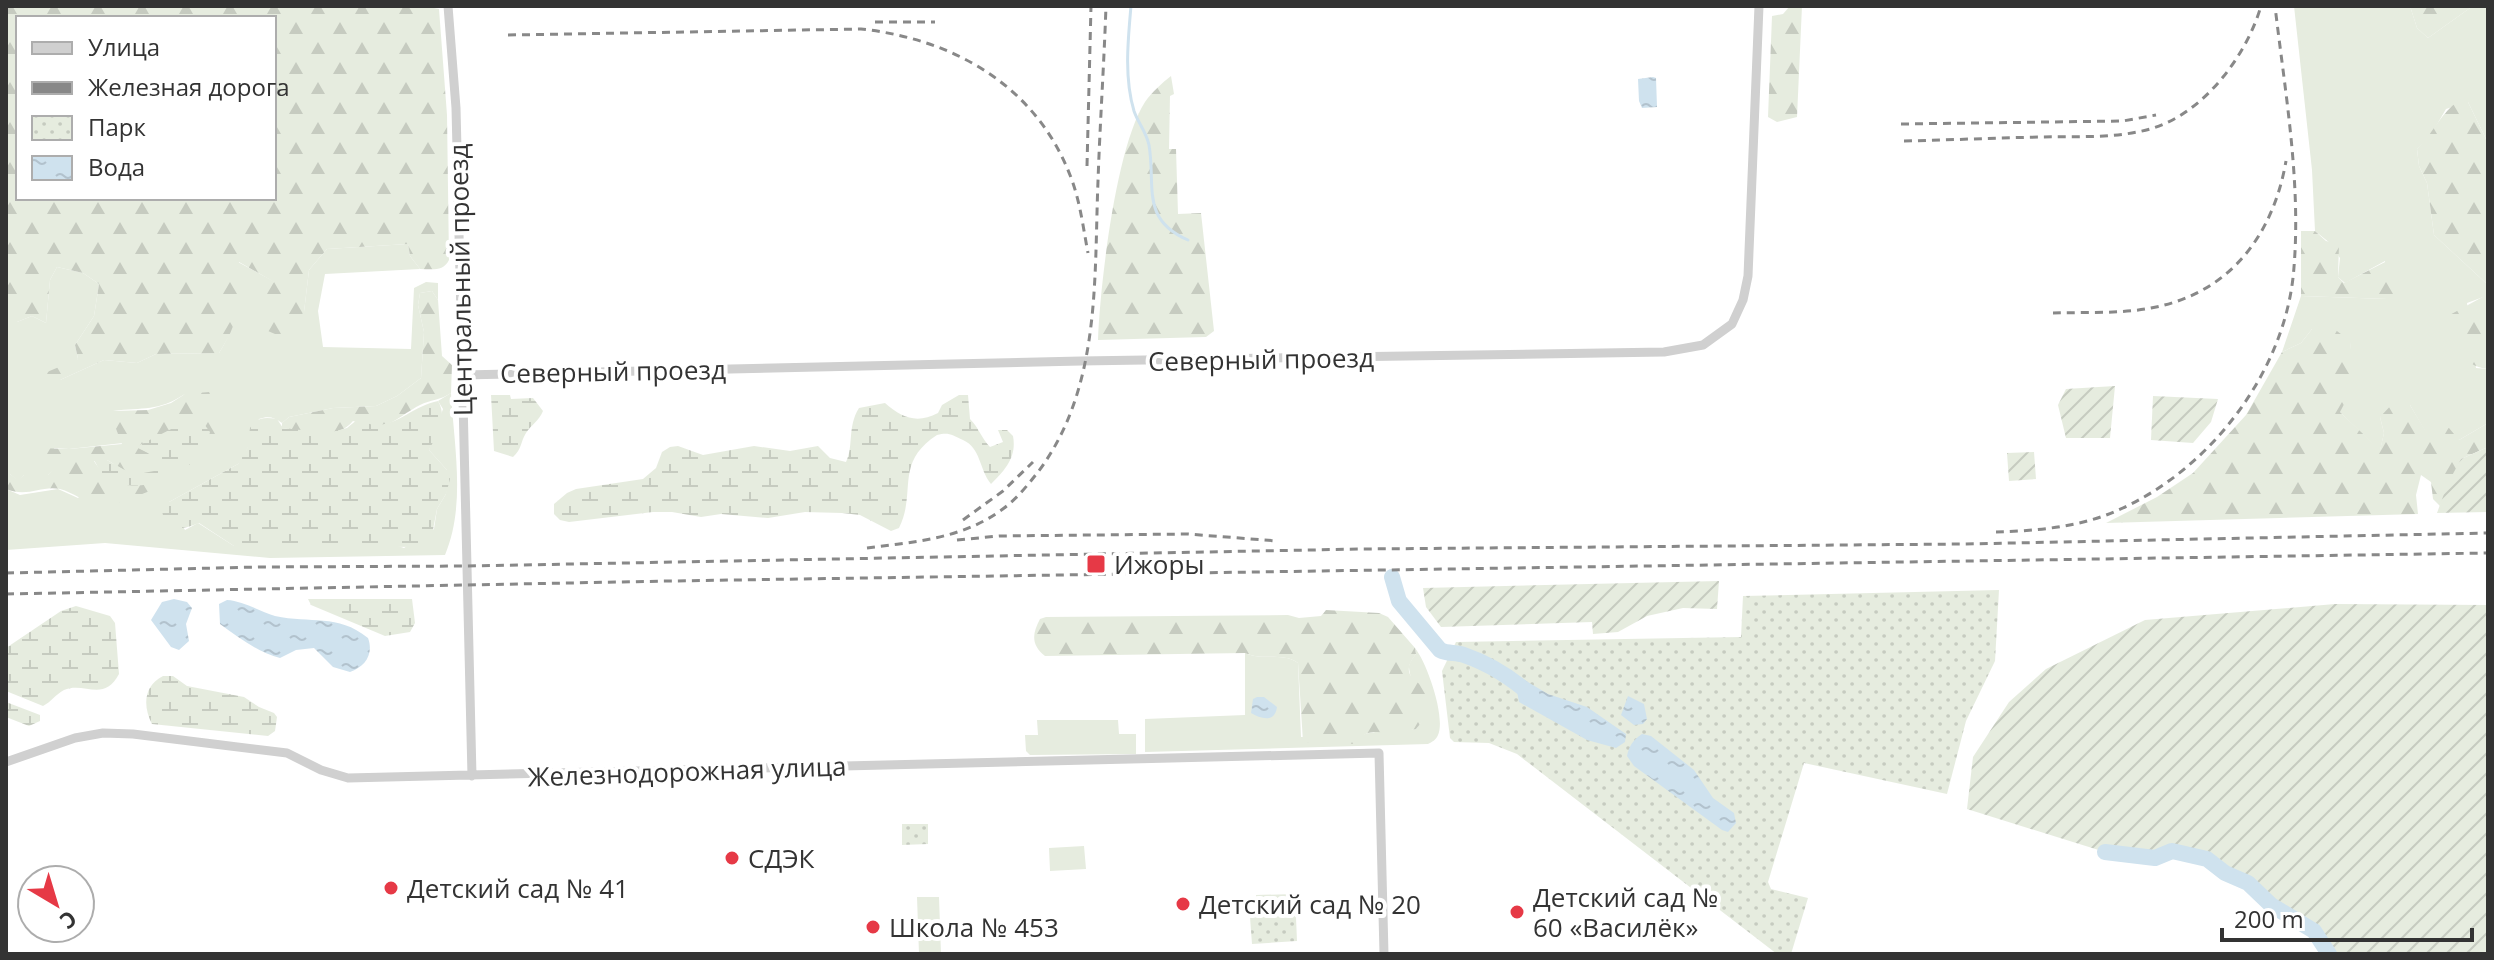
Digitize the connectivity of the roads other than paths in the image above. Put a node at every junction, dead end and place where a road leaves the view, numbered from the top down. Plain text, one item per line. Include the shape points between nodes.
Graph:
1 (448, 6) edge
2 (1759, 6) edge
3 (462, 375) junction
4 (6, 762) edge
5 (472, 776) junction
6 (1384, 954) edge

1 - 3 street, Центральный проезд via 456,108
2 - 3 street, Северный проезд via 1748,276 1732,324 1703,345 1664,352 1549,355
3 - 5 street, Центральный проезд
4 - 5 street, Железнодорожная улица via 103,733 287,753 348,778
5 - 6 street, Железнодорожная улица via 1379,753

